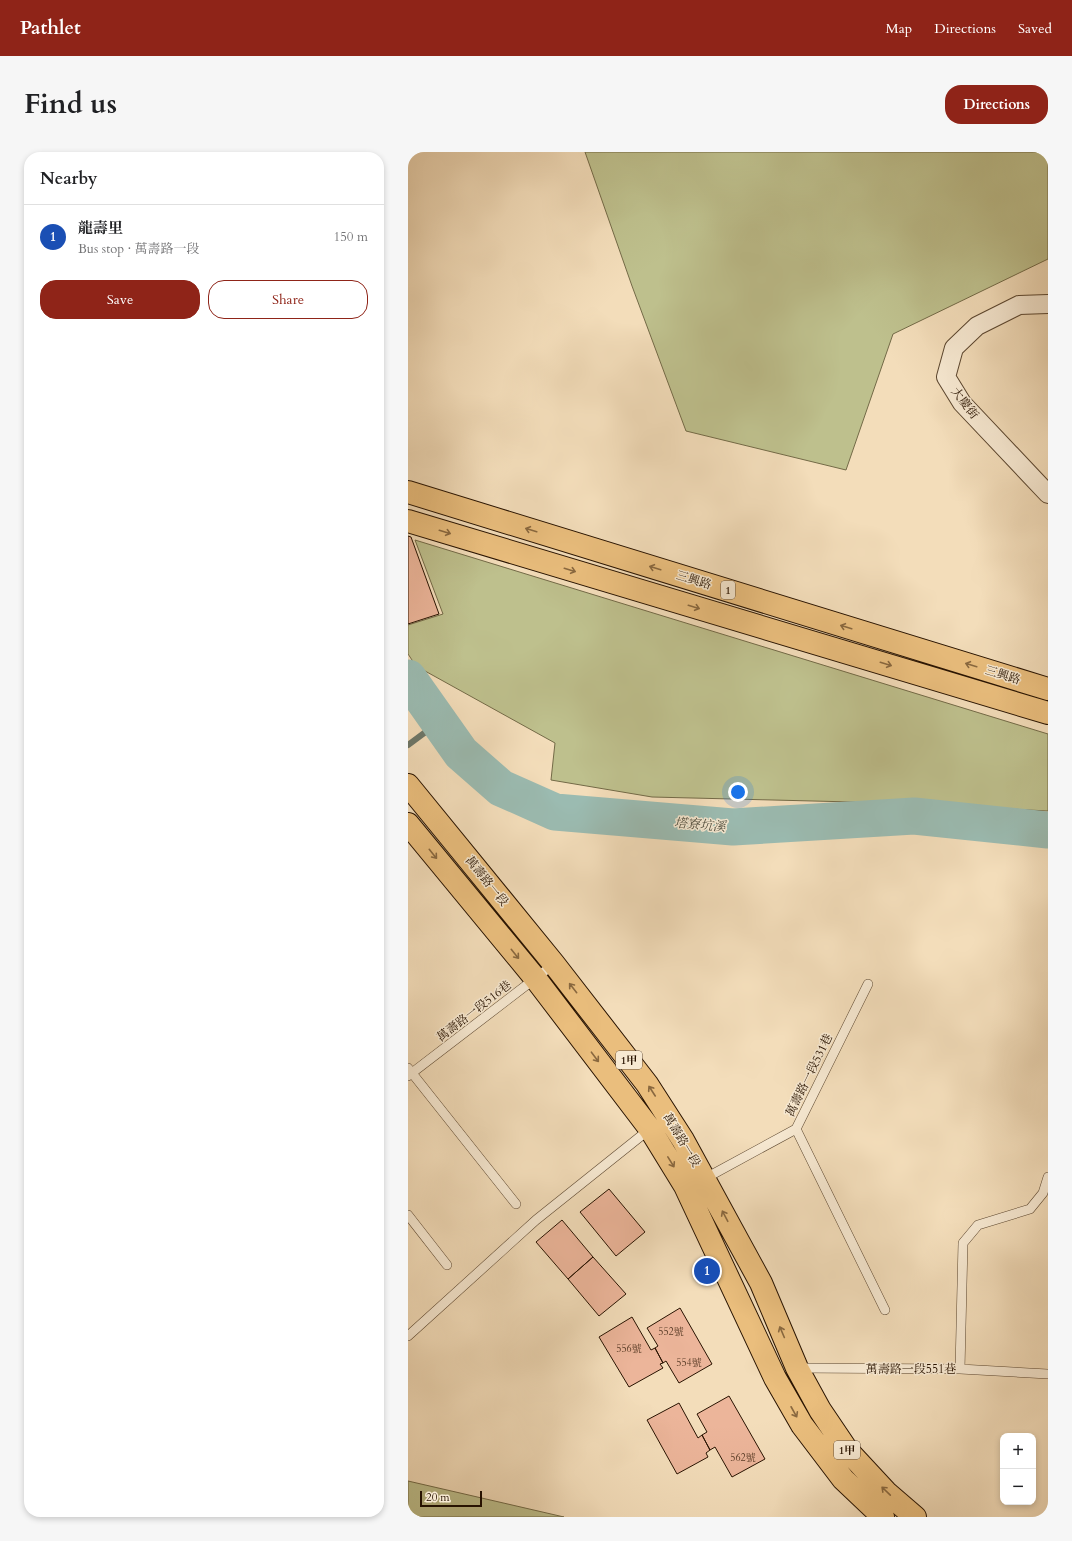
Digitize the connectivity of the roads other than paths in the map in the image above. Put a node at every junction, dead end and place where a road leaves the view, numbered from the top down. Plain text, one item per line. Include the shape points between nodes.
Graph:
1 (1048, 304) edge
2 (408, 492) edge
3 (1048, 494) edge
4 (408, 521) edge
5 (1048, 689) edge
6 (1048, 713) edge
7 (408, 785) edge
8 (415, 815) edge
9 (554, 964) junction
10 (535, 978) junction
11 (868, 984) dead end
12 (409, 1072) edge
13 (658, 1121) junction
14 (796, 1129) junction
15 (1048, 1177) edge
16 (695, 1182) junction
17 (516, 1204) dead end
18 (408, 1215) edge
19 (447, 1265) dead end
20 (885, 1310) dead end
21 (408, 1336) edge
22 (797, 1368) junction
23 (960, 1369) junction
24 (1048, 1374) edge
25 (775, 1378) junction
26 (883, 1517) edge
27 (915, 1517) edge

1 - 3 street, 大慶街 via 1019,305 977,326 954,348 946,377 962,403
5 -> 2 main road, 三興路 / 1
4 -> 6 main road, 三興路 / 1
7 - 8 main road, 萬壽路一段 / 1甲
8 - 9 main road, 萬壽路一段 / 1甲
8 -> 10 main road, 萬壽路一段 / 1甲
9 - 10 lane, 萬壽路一段516巷
13 -> 9 main road, 萬壽路一段 / 1甲 via 647,1084
10 - 12 lane, 萬壽路一段516巷
10 -> 13 main road, 萬壽路一段 / 1甲
11 - 14 lane, 萬壽路一段531巷
12 - 17 lane
13 - 16 main road, 萬壽路一段 / 1甲 via 684,1140
13 - 21 lane via 536,1220
14 - 16 lane, 萬壽路一段531巷
14 - 20 lane
15 - 23 lane via 1043,1193 1030,1209 978,1225 963,1243
22 -> 16 main road, 萬壽路一段 / 1甲 via 761,1283
16 - 25 main road, 萬壽路一段 / 1甲
18 - 19 lane
22 - 23 lane, 萬壽路一段551巷
22 - 25 street, 萬壽路一段551巷
27 -> 22 main road, 萬壽路一段 / 1甲 via 886,1492 847,1450 820,1410
23 - 24 lane, 萬壽路一段551巷
25 -> 26 main road, 萬壽路一段 / 1甲 via 802,1425 843,1479

